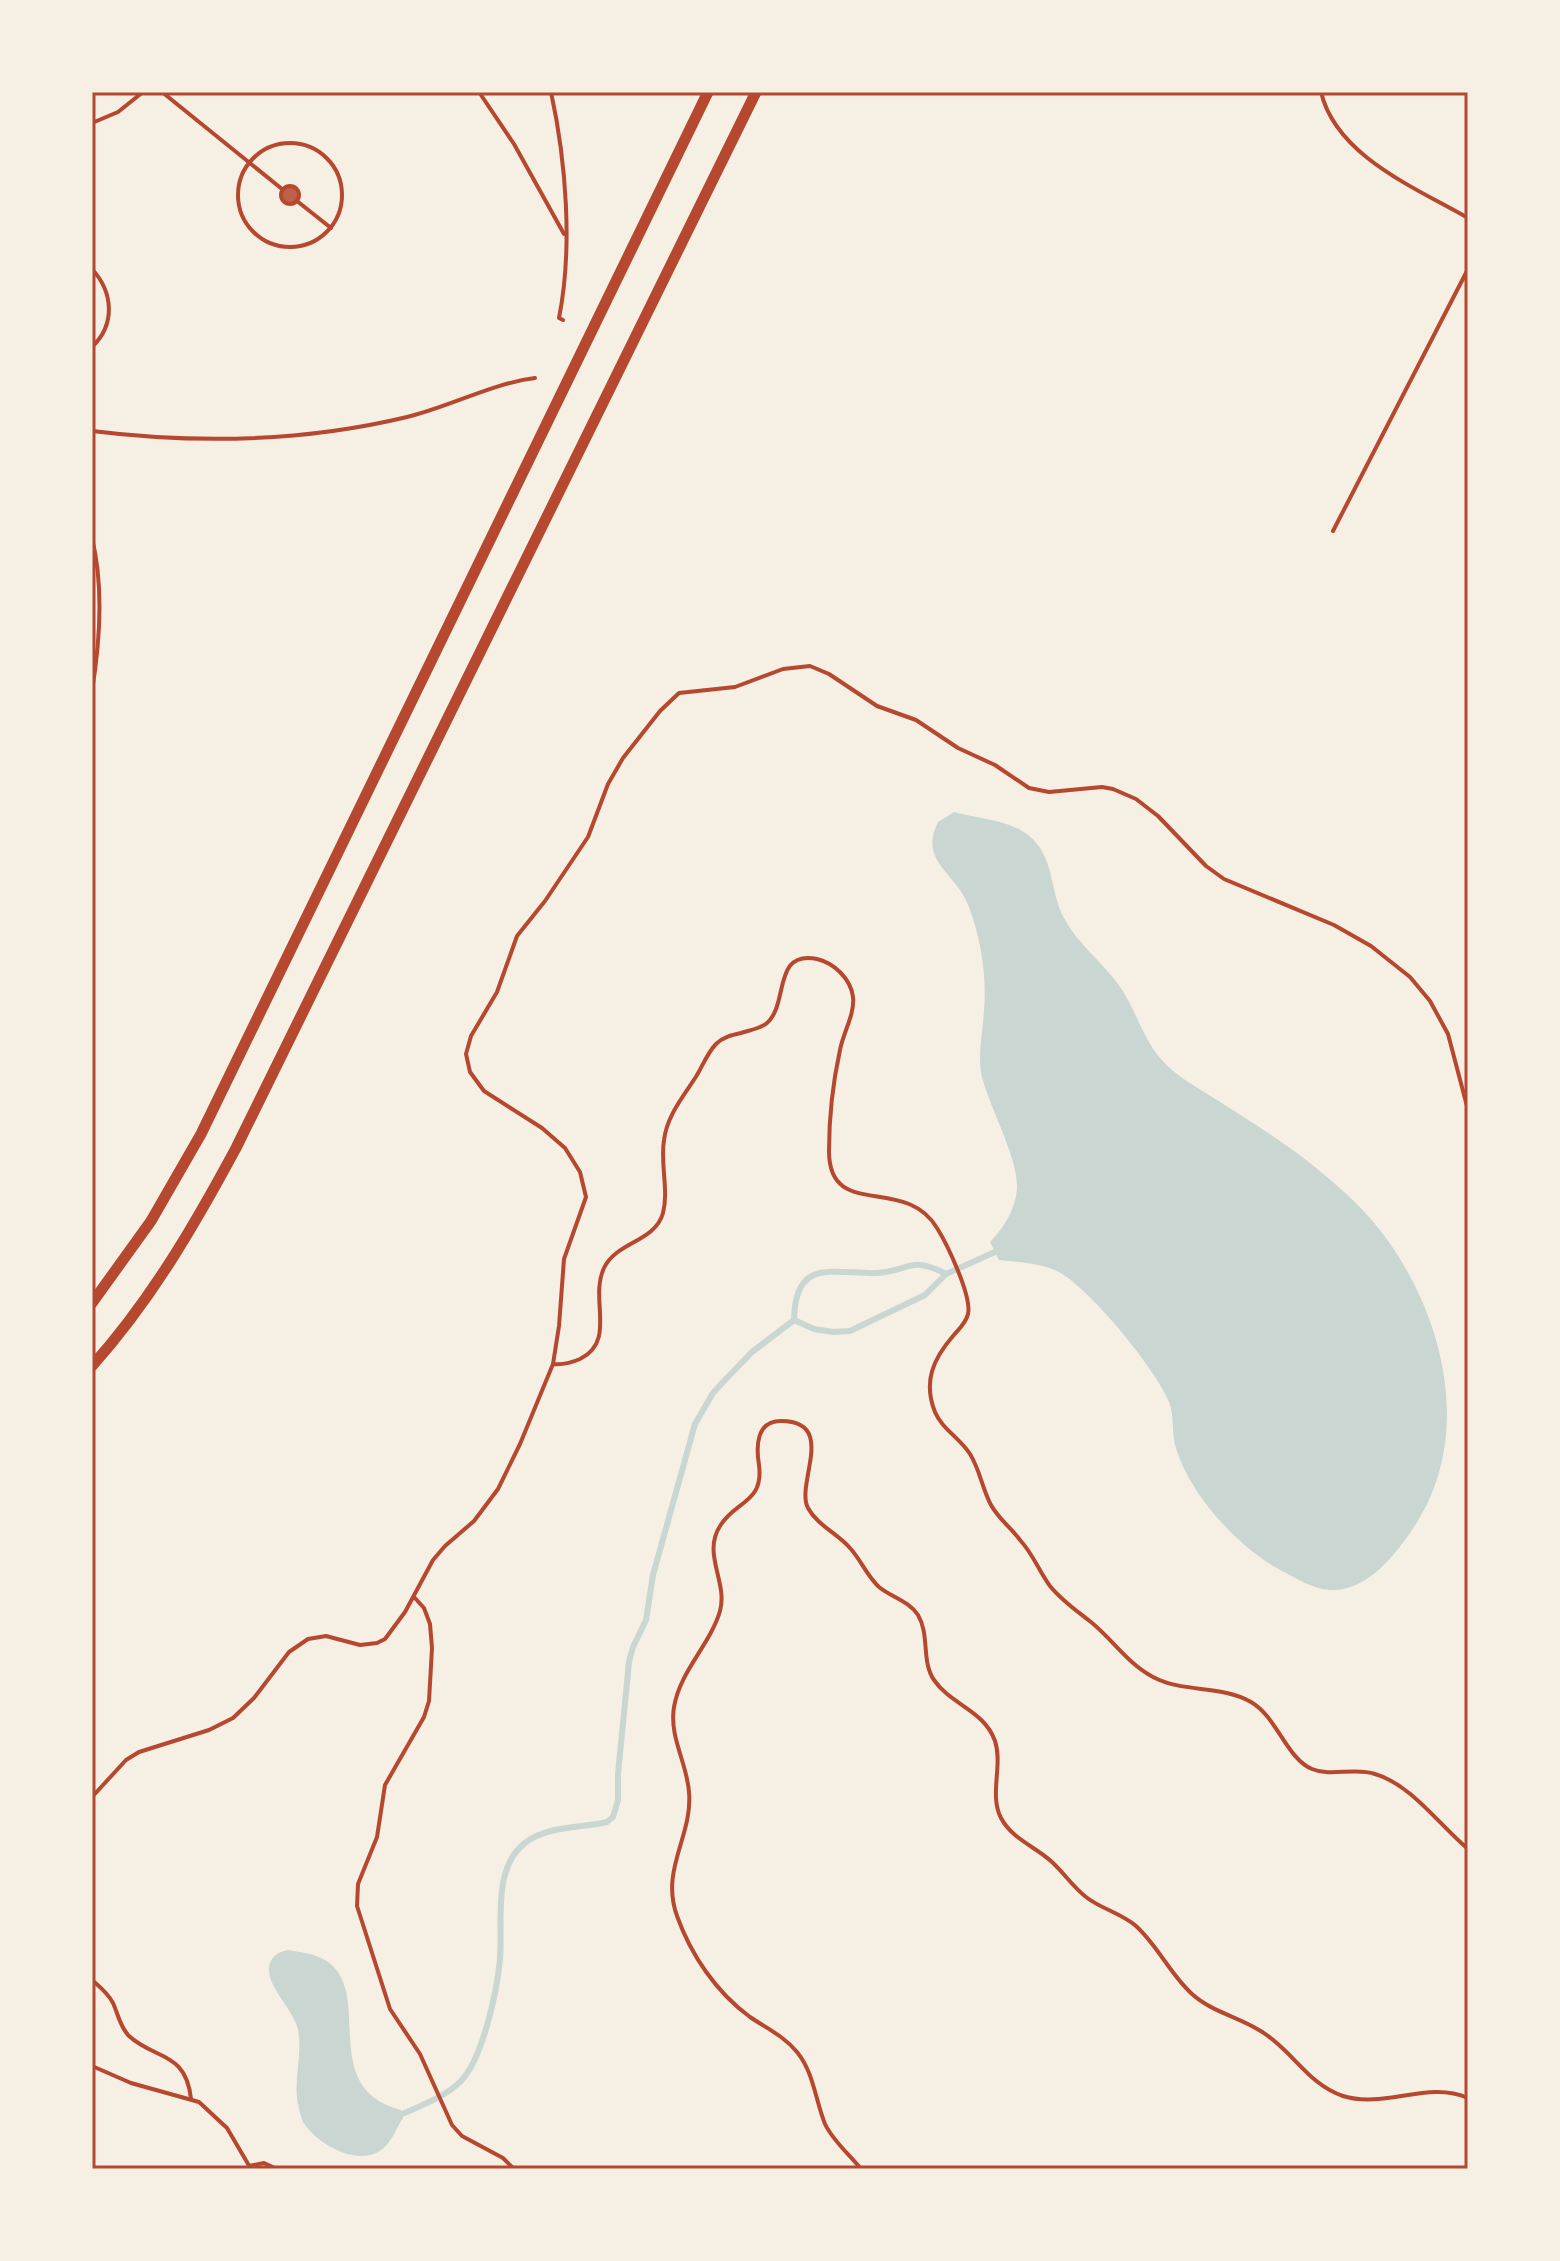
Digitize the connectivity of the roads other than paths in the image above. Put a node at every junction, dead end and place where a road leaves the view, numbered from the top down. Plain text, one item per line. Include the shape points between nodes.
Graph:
1 (708, 92) edge
2 (756, 92) edge
3 (1321, 92) edge
4 (1468, 218) edge
5 (1468, 269) edge
6 (1333, 531) dead end
7 (92, 538) edge
8 (92, 691) edge
9 (1468, 1110) edge
10 (92, 1303) edge
11 (553, 1364) junction
12 (92, 1366) edge
13 (414, 1597) junction
14 (92, 1797) edge
15 (1468, 1849) edge
16 (92, 1980) edge
17 (92, 2066) edge
18 (1468, 2098) edge
19 (191, 2099) junction
20 (250, 2167) edge
21 (277, 2169) edge
22 (514, 2169) edge
23 (861, 2169) edge

1 - 10 street via 201,1134 134,1246
2 - 12 street via 236,1148 158,1282
3 - 4 lane via 1332,121 1348,142
5 - 6 lane
7 - 8 lane via 99,608
9 - 11 lane via 1448,1034 1410,977 1334,925 1224,879 1136,799 1102,787 1049,792 1029,788 916,720 877,706 810,666 783,669 735,687 684,691 652,720 615,771 588,837 517,936 466,1054 470,1072 484,1091 553,1136 574,1160 584,1185 585,1205 564,1259
11 - 13 lane via 498,1489 474,1521 439,1553
11 - 15 lane via 572,1362 595,1349 603,1270 614,1254 652,1231 661,1218 663,1140 670,1118 716,1044 769,1021 786,971 798,960 828,963 843,974 853,993 836,1068 829,1152 834,1174 853,1193 896,1198 924,1211 937,1228 968,1313 937,1356 929,1388 940,1422 973,1459 992,1509 1022,1542 1053,1590 1148,1675 1246,1699 1265,1713 1301,1763 1322,1771 1379,1775
13 - 14 lane via 394,1630 377,1643 360,1645 319,1636 302,1642 233,1718 139,1752
13 - 22 lane via 430,1624 429,1701 387,1779 377,1837 360,1877 361,1923 390,2009 420,2054 452,2125
16 - 19 lane via 107,1994 128,2035 180,2068
17 - 19 lane
18 - 23 lane via 1440,2091 1359,2099 1318,2083 1263,2032 1197,1999 1141,1930 1086,1897 1048,1858 1015,1835 998,1810 998,1757 990,1730 934,1680 916,1612 876,1583 853,1551 809,1510 808,1434 792,1422 776,1421 757,1441 756,1490 724,1519 714,1537 719,1613 685,1674 673,1709 690,1796 673,1869 673,1903 681,1927 719,1988 786,2040 802,2059 825,2125
19 - 20 lane via 227,2128
20 - 21 lane via 264,2163

